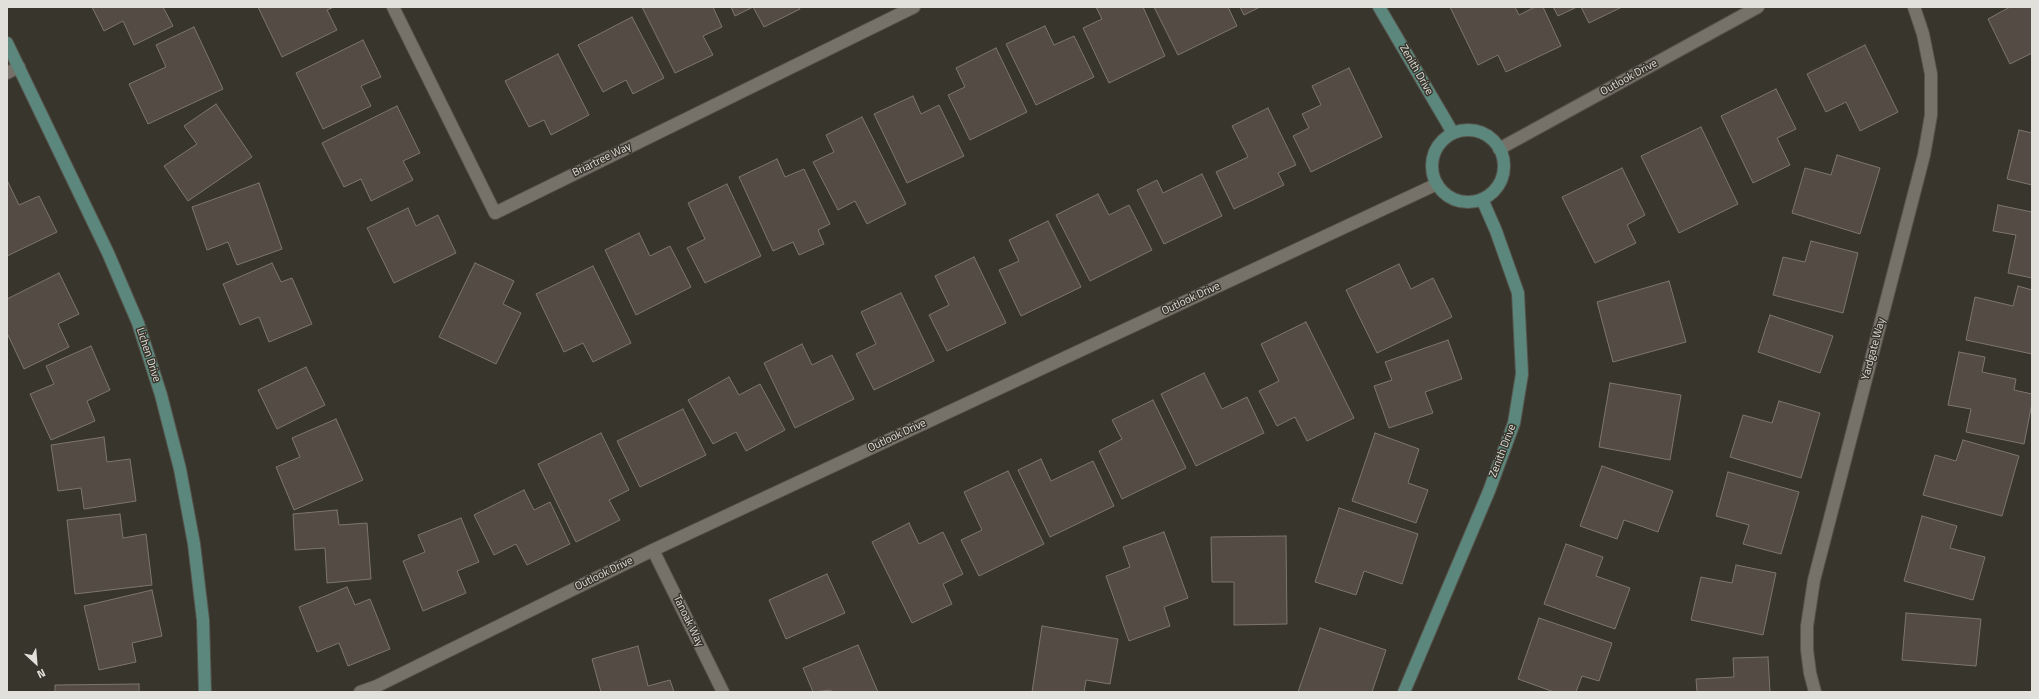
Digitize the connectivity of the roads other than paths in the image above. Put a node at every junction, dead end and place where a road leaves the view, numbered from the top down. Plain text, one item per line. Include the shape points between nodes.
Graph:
1 (393, 7) edge
2 (914, 7) edge
3 (1379, 7) edge
4 (1758, 7) edge
5 (1914, 7) edge
6 (7, 43) edge
7 (19, 68) junction
8 (7, 73) edge
9 (1453, 133) junction
10 (1499, 149) junction
11 (1437, 184) junction
12 (1482, 199) junction
13 (653, 550) junction
14 (205, 692) edge
15 (360, 692) edge
16 (723, 692) edge
17 (1404, 692) edge
18 (1815, 692) edge

1 - 2 street, Briartree Way via 495,213
3 - 9 street, Zenith Drive
4 - 10 street, Outlook Drive
5 - 18 street, Yardgate Way via 1923,34 1931,74 1931,115 1924,156 1814,580 1807,626 1807,650
6 - 7 street, Lichen Drive
7 - 8 street
7 - 14 street, Lichen Drive via 108,252 138,323 161,395 180,469 194,544 203,620
9 - 10 street via 1464,130 1476,131 1487,136
9 - 11 street via 1443,140 1436,150 1433,173
10 - 12 street via 1504,165 1502,177 1497,188
11 - 12 street via 1454,200 1466,202
11 - 13 street, Outlook Drive
12 - 17 street, Zenith Drive via 1518,293 1522,374 1514,423
13 - 15 street, Outlook Drive via 377,686
13 - 16 street, Tanoak Way

